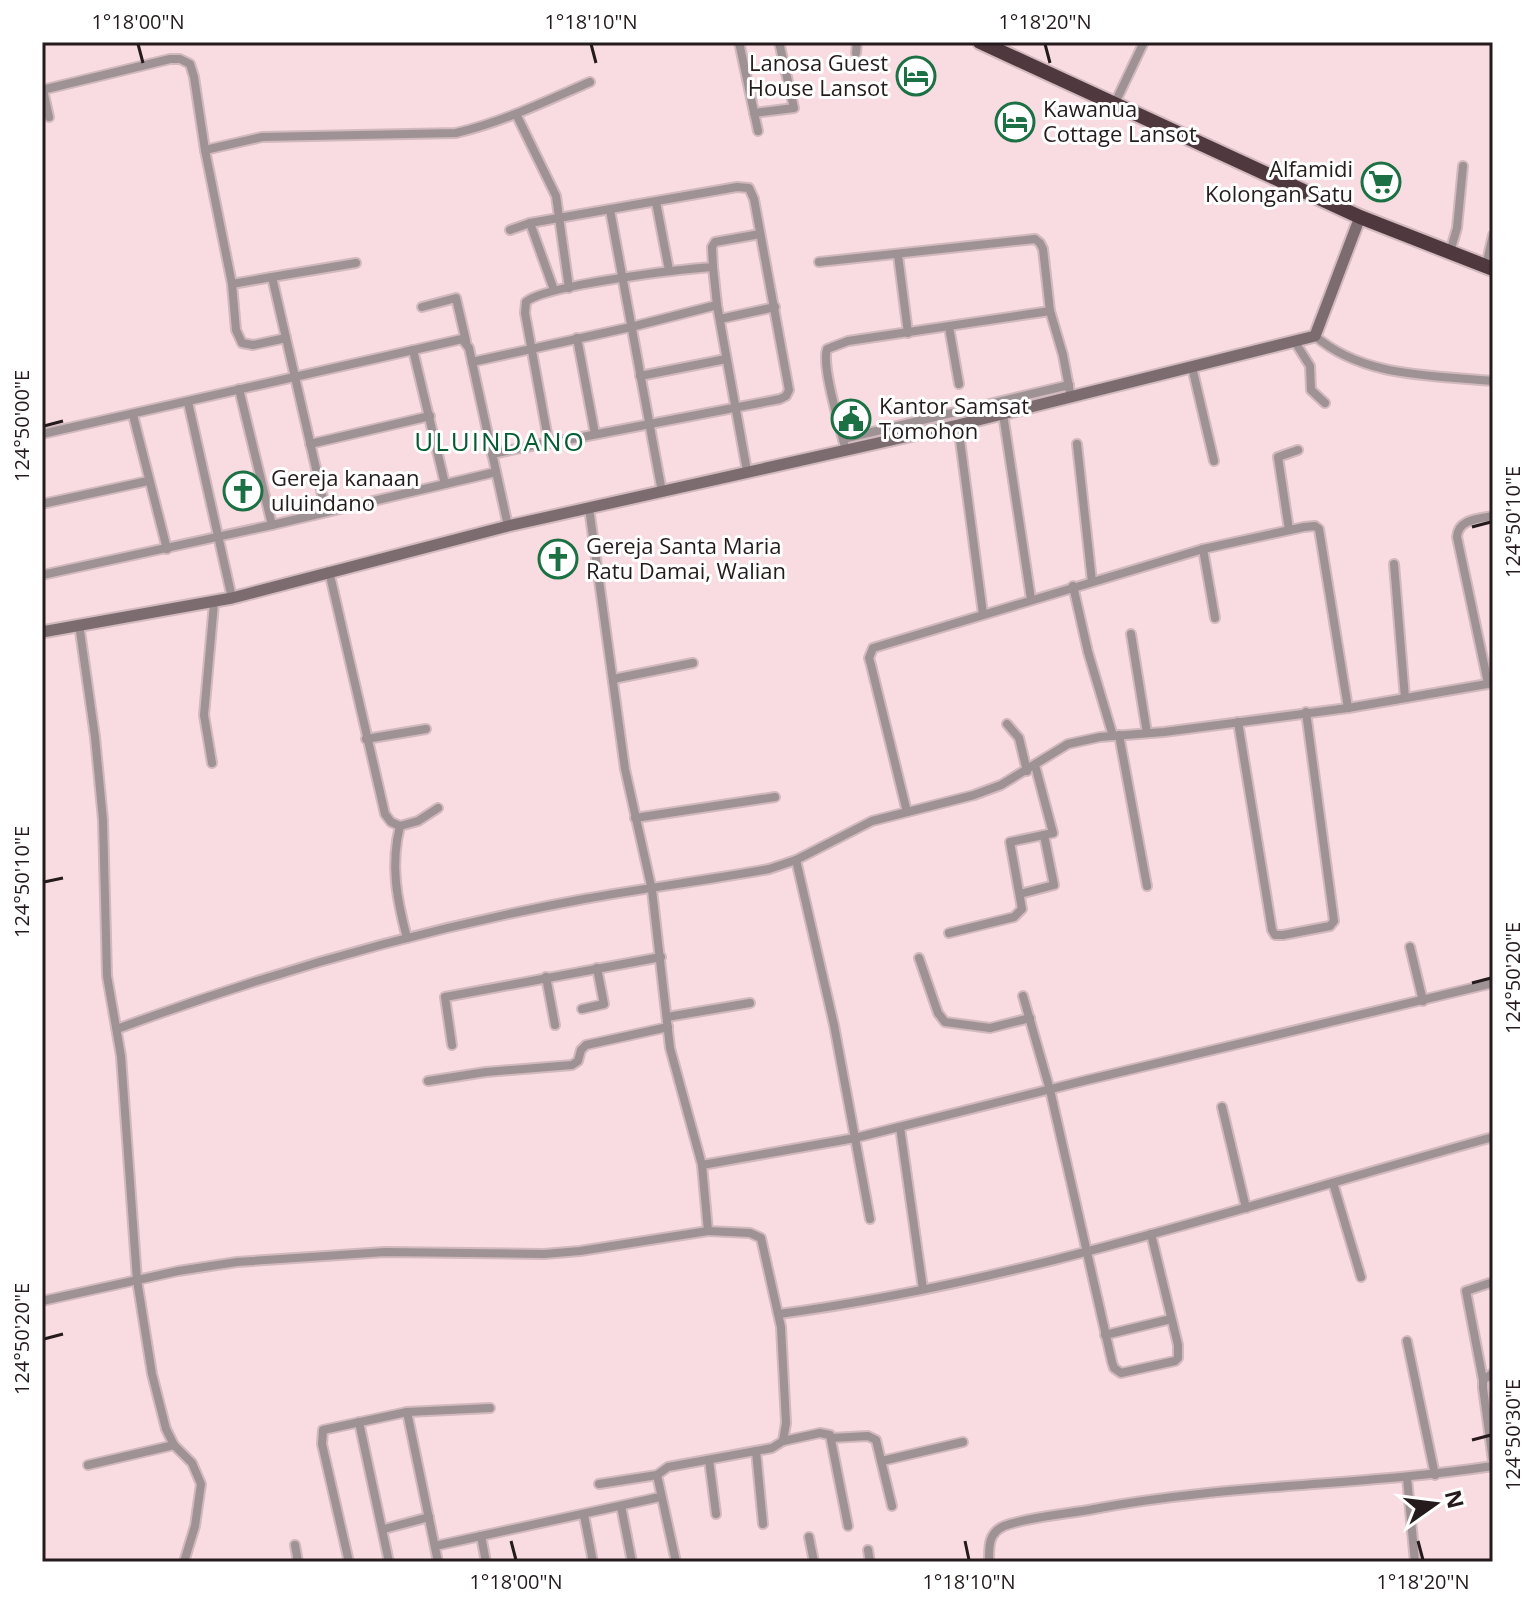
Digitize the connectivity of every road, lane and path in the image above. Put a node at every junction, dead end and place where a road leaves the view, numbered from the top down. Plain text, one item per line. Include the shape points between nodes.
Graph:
1 (739, 42) edge
2 (779, 42) edge
3 (857, 42) edge
4 (980, 42) edge
5 (1144, 42) edge
6 (856, 53) dead end
7 (590, 82) dead end
8 (43, 90) edge
9 (1114, 105) junction
10 (754, 113) junction
11 (516, 114) junction
12 (49, 117) dead end
13 (758, 131) dead end
14 (205, 150) junction
15 (1463, 166) dead end
16 (656, 202) junction
17 (610, 210) junction
18 (558, 216) junction
19 (1360, 217) junction
20 (530, 223) junction
21 (510, 230) dead end
22 (760, 234) junction
23 (1493, 235) edge
24 (1449, 253) junction
25 (898, 255) junction
26 (819, 262) dead end
27 (356, 263) dead end
28 (713, 267) junction
29 (1489, 268) edge
30 (669, 270) junction
31 (272, 277) junction
32 (621, 279) junction
33 (232, 284) junction
34 (569, 288) junction
35 (554, 290) junction
36 (717, 305) junction
37 (422, 307) dead end
38 (775, 307) junction
39 (1050, 311) junction
40 (720, 319) junction
41 (631, 327) junction
42 (949, 327) junction
43 (908, 333) junction
44 (1315, 336) junction
45 (286, 338) junction
46 (577, 338) junction
47 (466, 341) junction
48 (1295, 342) junction
49 (533, 347) junction
50 (413, 350) junction
51 (726, 359) junction
52 (472, 362) junction
53 (1192, 367) junction
54 (295, 376) junction
55 (640, 376) junction
56 (1493, 381) edge
57 (959, 384) dead end
58 (239, 389) junction
59 (1070, 391) junction
60 (188, 402) junction
61 (1325, 403) dead end
62 (735, 407) junction
63 (1003, 414) junction
64 (133, 415) junction
65 (430, 416) junction
66 (649, 424) junction
67 (958, 425) junction
68 (42, 434) edge
69 (595, 434) junction
70 (550, 442) junction
71 (310, 444) junction
72 (1077, 444) dead end
73 (844, 445) junction
74 (1298, 450) dead end
75 (492, 454) junction
76 (1214, 461) dead end
77 (747, 471) junction
78 (496, 472) junction
79 (148, 481) junction
80 (445, 484) junction
81 (662, 492) junction
82 (42, 504) edge
83 (589, 508) junction
84 (326, 512) junction
85 (1493, 516) edge
86 (272, 525) junction
87 (508, 526) junction
88 (1289, 530) junction
89 (219, 537) junction
90 (167, 549) junction
91 (1203, 549) junction
92 (1394, 564) dead end
93 (329, 571) junction
94 (42, 573) edge
95 (1092, 582) junction
96 (1073, 586) junction
97 (232, 598) junction
98 (1031, 599) junction
99 (214, 603) junction
100 (983, 614) junction
101 (1215, 618) dead end
102 (79, 624) junction
103 (42, 632) edge
104 (1131, 634) dead end
105 (693, 663) dead end
106 (613, 679) junction
107 (1491, 683) edge
108 (1405, 698) junction
109 (1348, 708) junction
110 (1306, 712) junction
111 (1238, 722) junction
112 (1007, 724) dead end
113 (426, 729) dead end
114 (1147, 733) junction
115 (1116, 735) junction
116 (366, 739) junction
117 (212, 763) dead end
118 (1031, 768) junction
119 (775, 797) dead end
120 (438, 808) dead end
121 (907, 812) junction
122 (635, 818) junction
123 (400, 826) junction
124 (1044, 835) junction
125 (796, 860) junction
126 (1147, 886) dead end
127 (652, 890) junction
128 (1020, 894) junction
129 (949, 933) dead end
130 (407, 938) junction
131 (1410, 947) dead end
132 (661, 957) junction
133 (919, 958) dead end
134 (597, 968) junction
135 (546, 977) junction
136 (1493, 983) edge
137 (1023, 996) dead end
138 (1423, 1001) junction
139 (750, 1003) dead end
140 (582, 1009) dead end
141 (1030, 1018) junction
142 (668, 1022) junction
143 (555, 1025) dead end
144 (117, 1029) junction
145 (452, 1045) dead end
146 (428, 1081) dead end
147 (1050, 1090) junction
148 (1222, 1107) dead end
149 (900, 1127) junction
150 (1493, 1137) edge
151 (855, 1138) junction
152 (702, 1165) junction
153 (1333, 1183) junction
154 (1246, 1208) junction
155 (870, 1219) dead end
156 (708, 1231) junction
157 (1151, 1234) junction
158 (1086, 1252) junction
159 (1361, 1277) dead end
160 (137, 1280) junction
161 (1493, 1282) edge
162 (923, 1289) junction
163 (42, 1301) edge
164 (779, 1314) junction
165 (1171, 1319) junction
166 (1105, 1335) junction
167 (1407, 1341) dead end
168 (1493, 1373) edge
169 (1483, 1380) junction
170 (490, 1408) dead end
171 (407, 1412) junction
172 (359, 1422) junction
173 (831, 1438) junction
174 (783, 1441) junction
175 (963, 1442) dead end
176 (174, 1445) junction
177 (756, 1451) junction
178 (709, 1460) junction
179 (882, 1461) junction
180 (1493, 1464) edge
181 (88, 1465) dead end
182 (657, 1475) junction
183 (1435, 1475) junction
184 (1407, 1478) junction
185 (599, 1484) dead end
186 (660, 1497) junction
187 (621, 1506) junction
188 (892, 1506) dead end
189 (716, 1514) dead end
190 (584, 1515) junction
191 (429, 1517) junction
192 (763, 1524) dead end
193 (848, 1526) dead end
194 (384, 1529) junction
195 (481, 1536) junction
196 (809, 1537) dead end
197 (295, 1545) dead end
198 (435, 1546) junction
199 (868, 1550) dead end
200 (184, 1562) edge
201 (298, 1562) edge
202 (349, 1562) edge
203 (389, 1562) edge
204 (438, 1562) edge
205 (486, 1562) edge
206 (590, 1562) edge
207 (632, 1562) edge
208 (676, 1562) edge
209 (814, 1562) edge
210 (870, 1562) edge
211 (989, 1562) edge
212 (1415, 1562) edge

1 - 10 street
2 - 10 street via 794,108
3 - 6 street
4 - 9 highway
5 - 9 street
7 - 11 street
8 - 12 street
8 - 14 street via 170,59 186,61 194,77
9 - 19 highway
10 - 13 street
11 - 14 street via 456,133 262,137
11 - 18 street via 553,187
14 - 33 street
15 - 24 street
16 - 17 street
16 - 22 street via 745,186 752,191
16 - 30 street
17 - 18 street
17 - 32 street
18 - 20 street
18 - 34 street
19 - 24 highway
19 - 44 street
20 - 21 street
20 - 35 street
22 - 28 street via 715,242
22 - 38 street
23 - 29 street
24 - 29 highway
25 - 26 street
25 - 39 street via 1035,239 1043,249
25 - 43 street
27 - 31 street
28 - 30 street
28 - 36 street
30 - 32 street
31 - 33 street
31 - 45 street
32 - 34 street
32 - 41 street
33 - 45 street via 242,343
34 - 35 street
35 - 49 street via 526,302
36 - 40 street
36 - 41 street
37 - 47 street via 456,298
38 - 40 street
38 - 62 street via 788,394
39 - 42 street
39 - 59 street
40 - 51 street
41 - 46 street
41 - 55 street
42 - 43 street
42 - 57 street
43 - 73 street via 827,349
44 - 48 street
44 - 56 street via 1364,364
45 - 54 street
46 - 49 street
46 - 69 street
47 - 50 street
47 - 52 street
48 - 53 street
48 - 61 street via 1310,366 1311,390
49 - 52 street
49 - 70 street
50 - 54 street
50 - 65 street
51 - 55 street
51 - 62 street
52 - 75 street
53 - 59 street
53 - 76 street
54 - 58 street
54 - 71 street
55 - 66 street
58 - 60 street
58 - 86 street
59 - 63 street
59 - 73 street
60 - 64 street
60 - 89 street
62 - 66 street
62 - 77 street
63 - 67 street
63 - 98 street
64 - 68 street
64 - 79 street
65 - 71 street
65 - 80 street
66 - 69 street
66 - 81 street
67 - 73 street
67 - 100 street
69 - 70 street
70 - 75 street
71 - 84 street
72 - 95 street
73 - 77 street
74 - 88 street via 1278,457
75 - 78 street
77 - 81 street
78 - 80 street
78 - 87 street
79 - 82 street
79 - 90 street
80 - 84 street
81 - 83 street
83 - 87 street
83 - 106 street
84 - 86 street
85 - 107 street via 1462,524 1457,531
86 - 89 street
87 - 93 street
88 - 91 street
88 - 109 street via 1312,526 1321,532
89 - 90 street
89 - 97 street
90 - 94 street
91 - 95 street
91 - 101 street
92 - 108 street
93 - 97 street
93 - 116 street
95 - 96 street
96 - 98 street
96 - 115 street
97 - 99 street
98 - 100 street
99 - 102 street
99 - 117 street via 204,715
100 - 121 street via 880,643 870,652
102 - 103 street
102 - 144 street via 103,820 107,976
104 - 114 street
105 - 106 street
106 - 122 street
107 - 108 street
108 - 109 street
109 - 110 street
110 - 111 street
110 - 111 street via 1334,921 1283,935 1272,930
111 - 114 street
112 - 118 street
113 - 116 street
114 - 115 street
115 - 118 street via 1068,744
115 - 126 street
116 - 123 street via 385,814
118 - 121 street via 974,795
118 - 124 street via 1053,830
119 - 122 street
120 - 123 street
121 - 125 street via 854,828
122 - 127 street
123 - 130 street via 396,896
124 - 128 street via 1054,885
124 - 128 street via 1010,842
125 - 127 street
125 - 151 street
127 - 130 street via 584,899
127 - 132 street
128 - 129 street via 1022,909 1014,917
130 - 144 street via 335,956
131 - 138 street
132 - 134 street
132 - 142 street
133 - 141 street via 945,1022 990,1028
134 - 135 street
134 - 140 street via 604,1004
135 - 143 street
135 - 145 street via 445,997
136 - 138 street
137 - 141 street
138 - 147 street
139 - 142 street
141 - 147 street
142 - 146 street via 586,1045 572,1065
142 - 152 street
144 - 160 street
147 - 149 street
147 - 158 street
148 - 154 street
149 - 151 street
149 - 162 street
150 - 153 street
151 - 152 street
151 - 155 street
152 - 156 street
153 - 154 street
153 - 159 street
154 - 157 street
156 - 160 street via 544,1254 385,1252 251,1261
156 - 164 street via 761,1238
157 - 158 street
157 - 165 street
158 - 162 street
158 - 166 street
160 - 163 street
160 - 176 street via 152,1374
161 - 169 street via 1466,1291
162 - 164 street
164 - 174 street
165 - 166 street
165 - 166 street via 1179,1353 1166,1364 1121,1373 1114,1368
167 - 183 street
168 - 169 street
169 - 180 street
170 - 171 street
171 - 172 street
171 - 191 street
172 - 194 street
172 - 202 street via 323,1430 321,1435
173 - 174 street via 820,1433
173 - 179 street via 872,1437
173 - 193 street
174 - 177 street
175 - 179 street
176 - 181 street
176 - 200 street via 192,1463 201,1484
177 - 178 street
177 - 192 street
178 - 182 street via 668,1467
178 - 189 street
179 - 188 street
180 - 183 street
182 - 185 street
182 - 186 street
183 - 184 street
184 - 211 street via 1230,1490 1003,1526 989,1543
184 - 212 street
186 - 187 street
186 - 208 street
187 - 190 street
187 - 207 street
190 - 195 street
190 - 206 street
191 - 194 street
191 - 198 street
194 - 203 street
195 - 198 street
195 - 205 street
196 - 209 street
197 - 201 street
198 - 204 street
199 - 210 street

